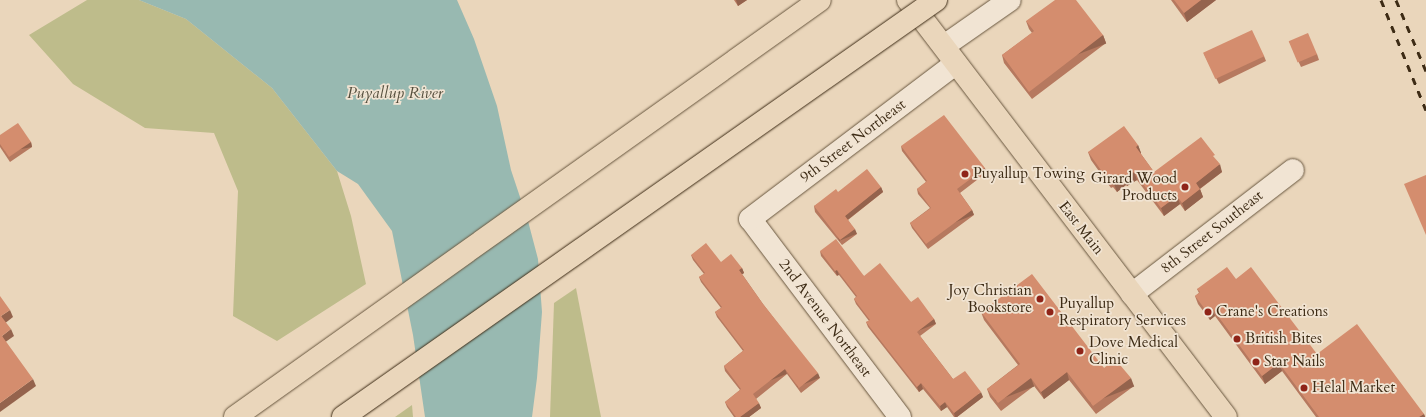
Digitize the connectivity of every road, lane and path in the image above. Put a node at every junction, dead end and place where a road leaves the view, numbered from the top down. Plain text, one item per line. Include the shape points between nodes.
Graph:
1 (820, 0) edge
2 (908, 0) edge
3 (936, 0) edge
4 (1010, 0) edge
5 (950, 55) junction
6 (1293, 170) dead end
7 (750, 219) joint
8 (1132, 294) junction
9 (235, 417) edge
10 (343, 417) edge
11 (900, 417) edge
12 (1226, 417) edge

1 - 9 main road
2 - 5 main road, East Main
3 - 10 main road, bridge
4 - 5 street, 9th Street Northeast
5 - 7 street, 9th Street Northeast
5 - 8 main road, East Main
6 - 8 street, 8th Street Southeast
7 - 11 street, 2nd Avenue Northeast
8 - 12 main road, East Main

